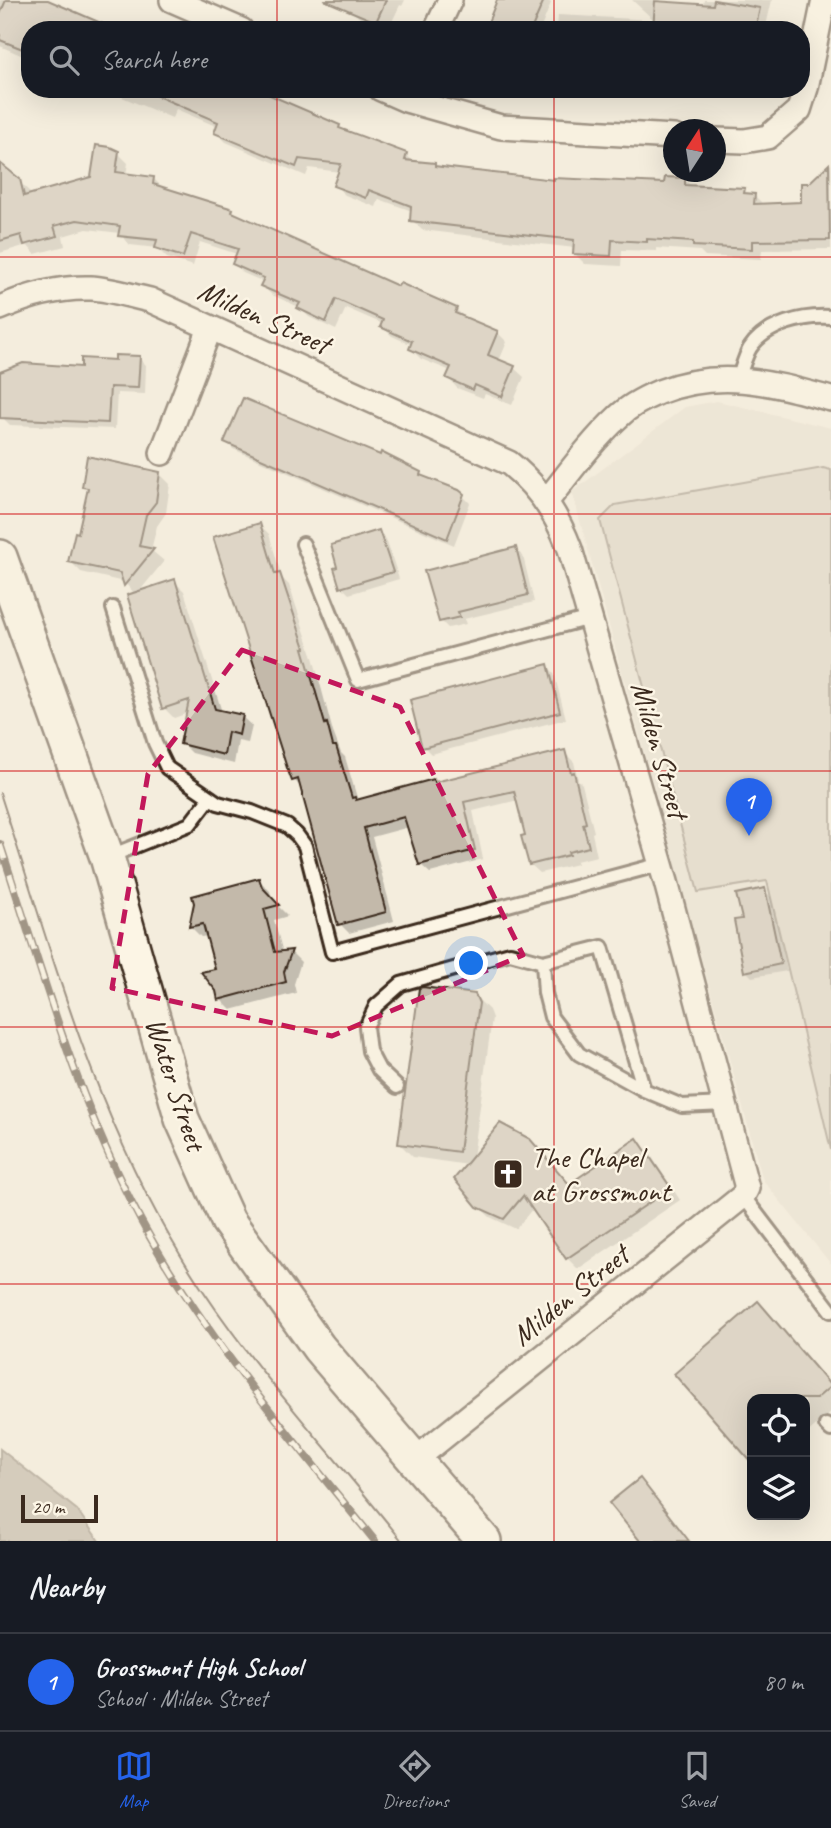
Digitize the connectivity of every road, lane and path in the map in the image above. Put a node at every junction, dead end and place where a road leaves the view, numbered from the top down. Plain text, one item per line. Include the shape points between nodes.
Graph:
1 (172, 0) edge
2 (450, 0) edge
3 (824, 0) edge
4 (221, 21) edge
5 (440, 21) edge
6 (810, 68) edge
7 (419, 98) edge
8 (803, 98) edge
9 (663, 136) edge
10 (726, 140) edge
11 (0, 308) edge
12 (831, 317) edge
13 (210, 328) junction
14 (737, 379) junction
15 (831, 399) edge
16 (162, 453) dead end
17 (545, 502) junction
18 (303, 544) dead end
19 (0, 556) edge
20 (113, 608) dead end
21 (590, 618) junction
22 (210, 798) junction
23 (107, 857) junction
24 (661, 864) junction
25 (543, 962) junction
26 (397, 1087) dead end
27 (644, 1090) junction
28 (725, 1104) junction
29 (743, 1196) junction
30 (831, 1311) edge
31 (416, 1460) junction
32 (484, 1541) edge

1 - 4 street
2 - 5 street
3 - 6 street
7 - 9 street via 501,127
8 - 10 street via 799,110 768,137
11 - 13 street, Milden Street via 54,290 93,288 150,300
12 - 14 lane via 800,319 769,329 751,347
13 - 16 street
13 - 17 street, Milden Street via 509,463 528,478
14 - 15 street
14 - 17 street via 680,384 629,409
17 - 21 street, Milden Street via 559,520
18 - 21 lane via 358,680
19 - 23 street, Water Street
20 - 22 lane via 167,768
21 - 24 street, Milden Street
22 - 23 lane via 190,824
22 - 24 lane via 271,819 297,835 305,846 332,952
23 - 31 street, Water Street via 182,1119 228,1221 319,1348
24 - 28 street, Milden Street
25 - 26 lane via 510,953 401,984 376,1006 366,1027 374,1061
25 - 27 lane via 551,1017 562,1034 579,1054
25 - 27 lane via 602,947
27 - 28 lane via 682,1106
28 - 29 street, Milden Street via 747,1188
29 - 30 lane
29 - 31 street, Milden Street
31 - 32 street, Water Street

